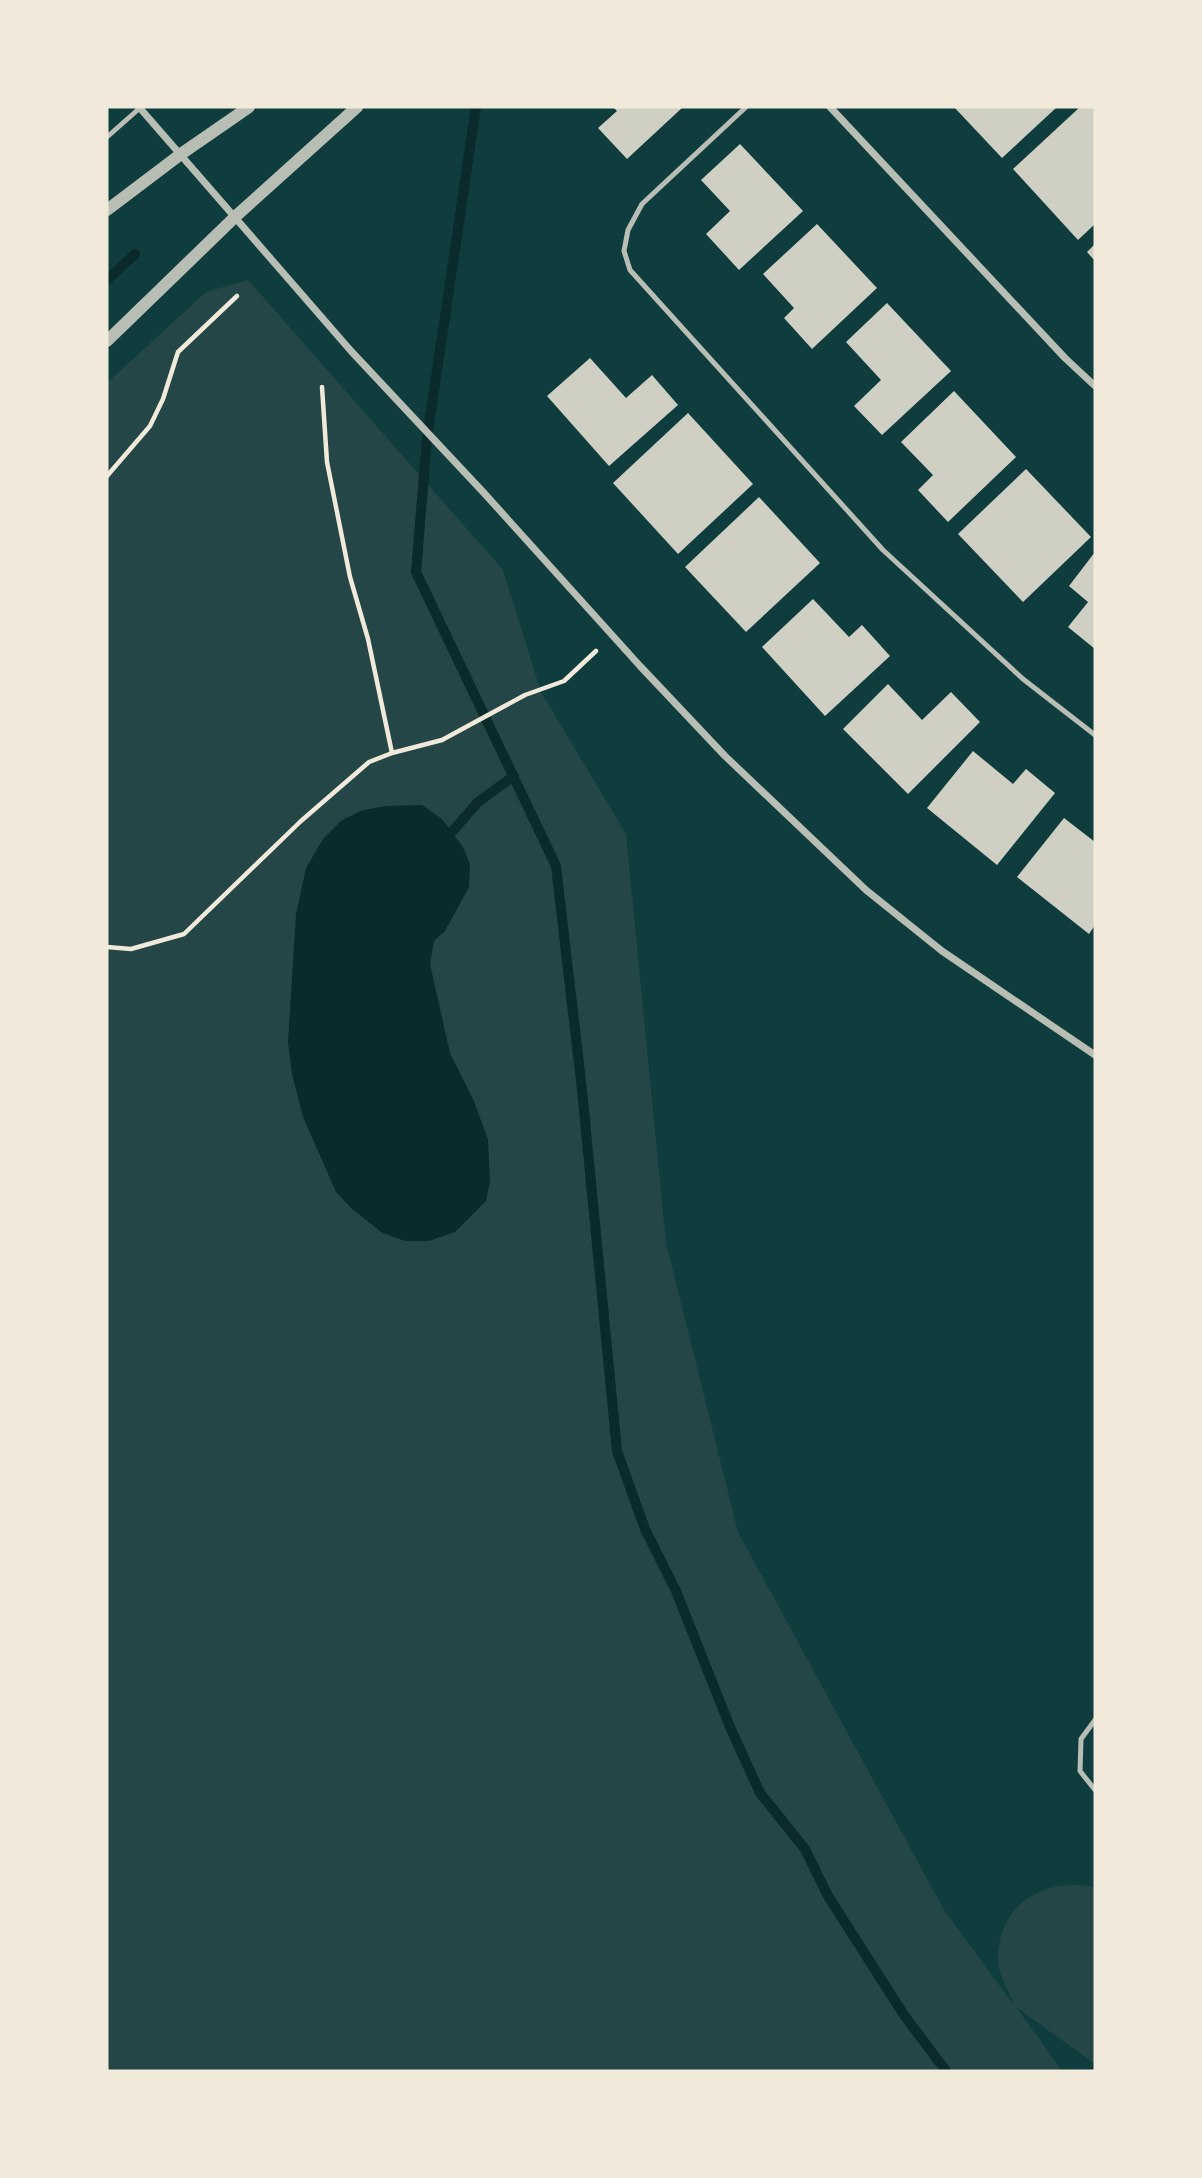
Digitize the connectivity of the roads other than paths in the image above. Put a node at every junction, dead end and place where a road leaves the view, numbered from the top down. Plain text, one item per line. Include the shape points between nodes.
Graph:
1 (140, 107) edge
2 (249, 107) edge
3 (356, 107) edge
4 (746, 107) edge
5 (830, 107) edge
6 (107, 138) edge
7 (181, 154) junction
8 (107, 210) edge
9 (236, 216) junction
10 (107, 341) edge
11 (1095, 386) edge
12 (1095, 735) edge
13 (1095, 1055) edge
14 (1095, 1720) edge
15 (1095, 1790) edge

1 - 6 lane
1 - 7 street
2 - 7 street
3 - 9 street
4 - 12 lane via 642,204 628,230 624,251 630,270 883,550 1023,679
5 - 11 street
7 - 8 street
7 - 9 street
9 - 10 street
9 - 13 street via 351,351 725,756 866,890 942,951
14 - 15 lane via 1081,1739 1080,1771

